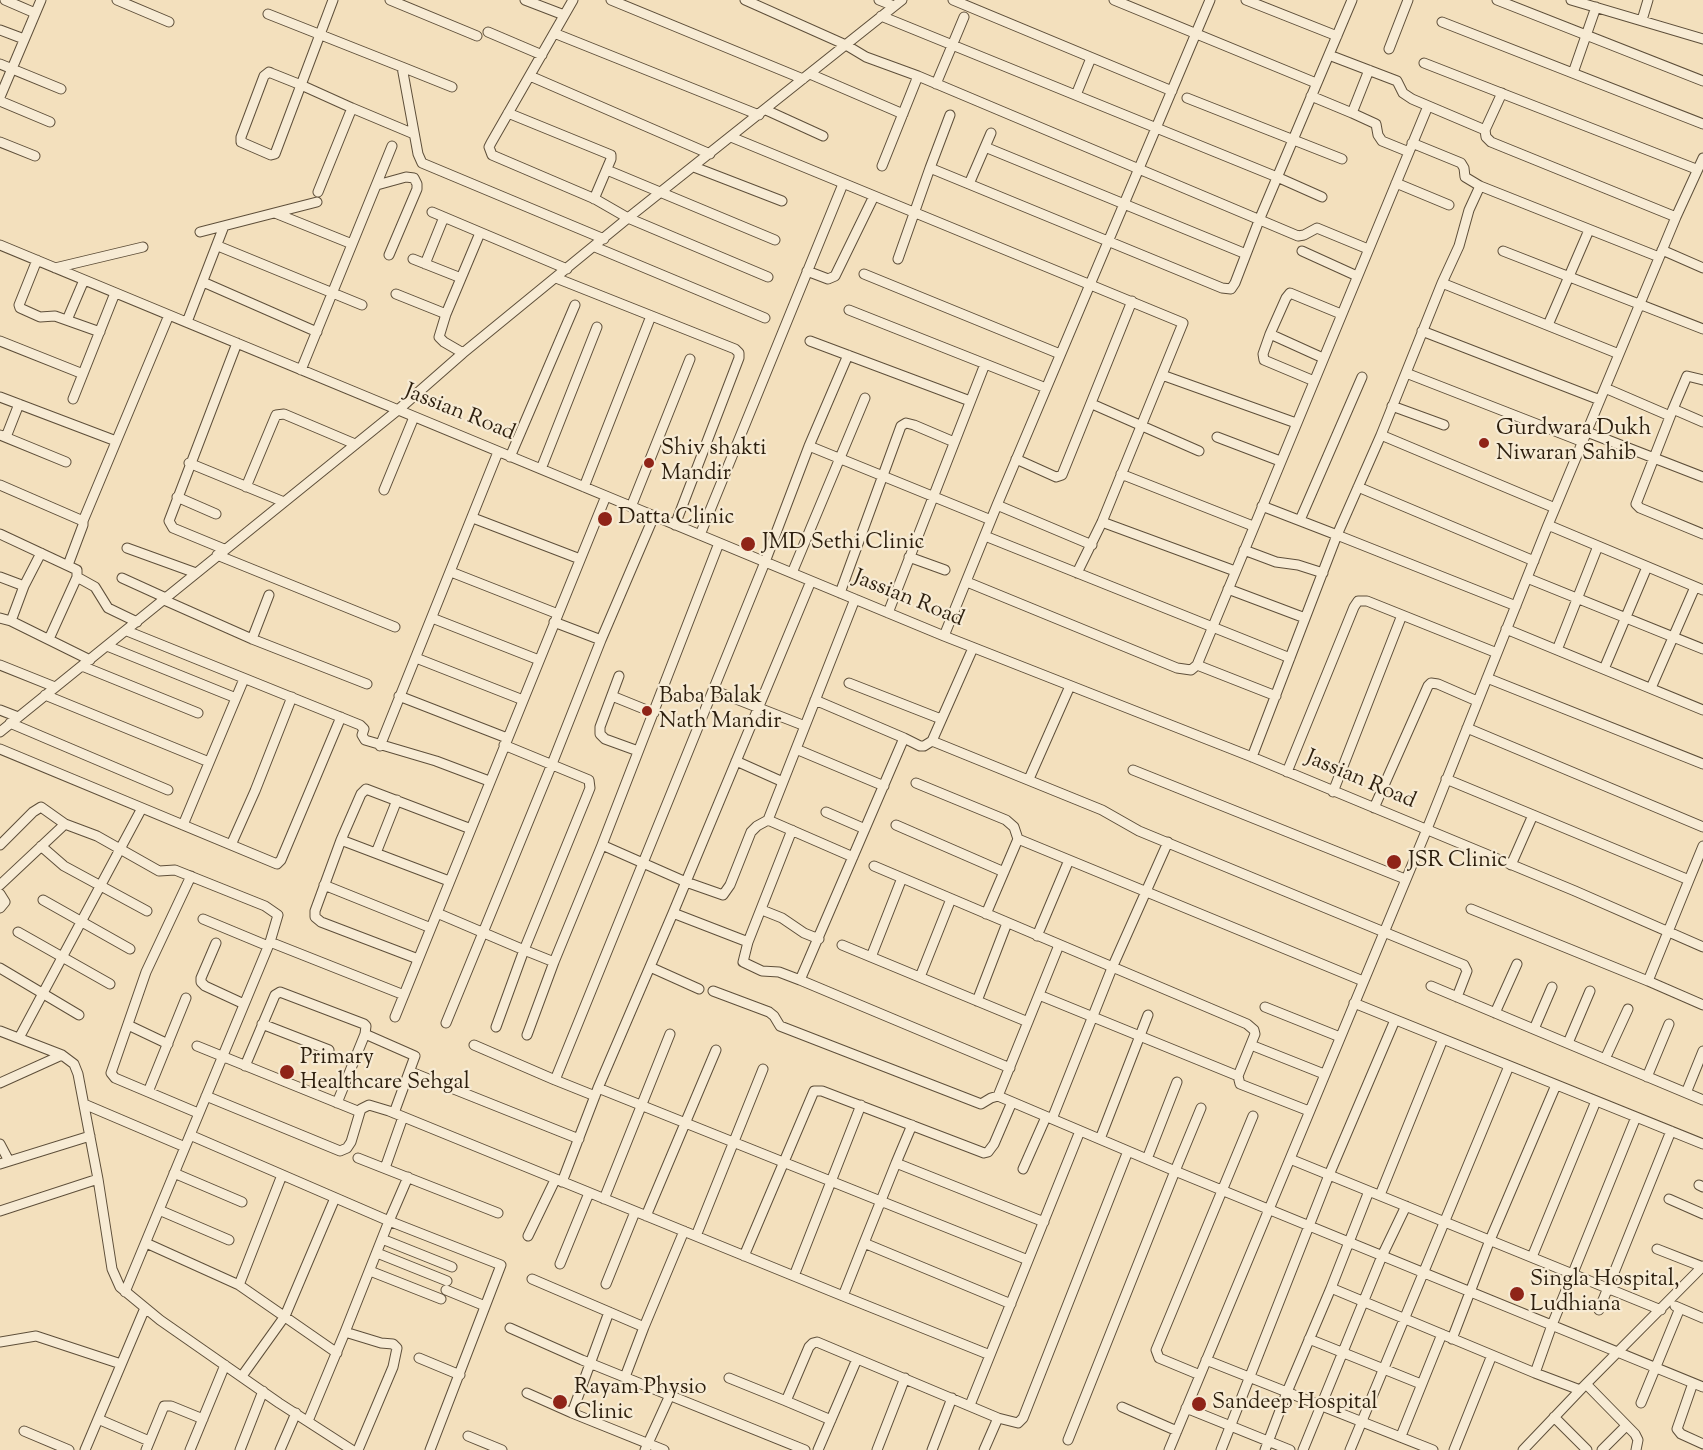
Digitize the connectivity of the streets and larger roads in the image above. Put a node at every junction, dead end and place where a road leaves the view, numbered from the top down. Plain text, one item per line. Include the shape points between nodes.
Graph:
1 (5, 0) edge
2 (41, 0) edge
3 (117, 0) edge
4 (333, 0) edge
5 (390, 0) edge
6 (525, 0) edge
7 (573, 0) edge
8 (611, 0) edge
9 (744, 0) edge
10 (879, 0) edge
11 (953, 0) edge
12 (1114, 0) edge
13 (1210, 0) edge
14 (1246, 0) edge
15 (1352, 0) edge
16 (1408, 0) edge
17 (1497, 0) edge
18 (1571, 0) edge
19 (1648, 0) edge
20 (898, 3) edge
21 (1596, 7) junction
22 (35, 13) junction
23 (268, 14) dead end
24 (564, 15) junction
25 (881, 16) junction
26 (964, 17) dead end
27 (1642, 20) junction
28 (169, 22) dead end
29 (1442, 22) dead end
30 (0, 30) edge
31 (488, 32) dead end
32 (554, 33) junction
33 (320, 34) junction
34 (1196, 35) junction
35 (1586, 35) junction
36 (477, 36) dead end
37 (1336, 36) junction
38 (24, 39) junction
39 (1703, 39) edge
40 (846, 45) junction
41 (952, 45) junction
42 (1389, 49) dead end
43 (542, 55) junction
44 (1329, 55) junction
45 (1091, 58) junction
46 (1424, 63) dead end
47 (0, 64) edge
48 (402, 67) junction
49 (12, 69) junction
50 (1369, 70) junction
51 (1574, 73) junction
52 (530, 76) junction
53 (918, 76) junction
54 (806, 77) junction
55 (1703, 81) edge
56 (1316, 83) junction
57 (936, 84) junction
58 (301, 86) junction
59 (452, 87) dead end
60 (61, 89) dead end
61 (1172, 91) junction
62 (1502, 93) junction
63 (1076, 95) junction
64 (1311, 96) junction
65 (1186, 98) dead end
66 (0, 99) edge
67 (1428, 106) junction
68 (352, 108) junction
69 (762, 112) junction
70 (508, 113) junction
71 (1352, 113) junction
72 (903, 114) junction
73 (950, 115) dead end
74 (50, 122) dead end
75 (1703, 124) edge
76 (1156, 128) junction
77 (1485, 130) junction
78 (991, 133) dead end
79 (414, 134) junction
80 (823, 136) dead end
81 (731, 137) junction
82 (1293, 140) junction
83 (0, 142) edge
84 (392, 146) dead end
85 (985, 147) junction
86 (1411, 147) junction
87 (710, 154) junction
88 (34, 156) dead end
89 (1703, 158) edge
90 (1342, 159) dead end
91 (882, 166) dead end
92 (694, 167) junction
93 (930, 168) junction
94 (607, 170) junction
95 (1138, 170) junction
96 (1696, 170) junction
97 (1277, 177) junction
98 (1396, 183) junction
99 (377, 184) junction
100 (843, 184) junction
101 (969, 184) junction
102 (1480, 186) junction
103 (661, 193) junction
104 (874, 196) junction
105 (1322, 197) dead end
106 (594, 199) junction
107 (782, 201) dead end
108 (1124, 203) junction
109 (1449, 205) dead end
110 (432, 212) dead end
111 (915, 212) junction
112 (275, 213) junction
113 (444, 217) junction
114 (628, 218) junction
115 (1260, 218) junction
116 (1676, 218) junction
117 (224, 226) junction
118 (1589, 230) junction
119 (200, 232) dead end
120 (480, 233) junction
121 (604, 239) junction
122 (775, 240) dead end
123 (1108, 241) junction
124 (352, 244) junction
125 (0, 246) edge
126 (218, 246) junction
127 (143, 247) dead end
128 (595, 247) junction
129 (1368, 249) junction
130 (1302, 251) dead end
131 (1503, 251) dead end
132 (1246, 254) junction
133 (1661, 254) junction
134 (389, 255) dead end
135 (413, 259) dead end
136 (898, 259) dead end
137 (37, 261) junction
138 (425, 264) junction
139 (55, 268) junction
140 (1703, 268) edge
141 (567, 269) junction
142 (807, 271) junction
143 (864, 274) dead end
144 (1357, 276) junction
145 (768, 277) dead end
146 (1569, 277) junction
147 (461, 278) junction
148 (556, 278) junction
149 (84, 280) junction
150 (203, 282) junction
151 (1442, 283) junction
152 (1090, 284) junction
153 (115, 293) junction
154 (332, 293) junction
155 (396, 294) dead end
156 (1132, 302) junction
157 (575, 304) dead end
158 (1640, 304) junction
159 (362, 305) dead end
160 (849, 310) dead end
161 (446, 314) junction
162 (1341, 314) junction
163 (169, 315) junction
164 (651, 316) junction
165 (765, 318) dead end
166 (67, 320) junction
167 (187, 322) junction
168 (1548, 325) junction
169 (597, 327) dead end
170 (1703, 329) edge
171 (1422, 331) junction
172 (100, 332) junction
173 (316, 332) junction
174 (1270, 334) junction
175 (0, 341) edge
176 (810, 341) dead end
177 (237, 343) junction
178 (463, 352) junction
179 (1060, 354) junction
180 (1619, 354) junction
181 (848, 355) junction
182 (1323, 358) junction
183 (690, 359) dead end
184 (984, 364) junction
185 (301, 370) junction
186 (1406, 373) junction
187 (83, 374) junction
188 (1162, 375) junction
189 (1362, 377) dead end
190 (1703, 380) edge
191 (1314, 381) junction
192 (1046, 388) junction
193 (1605, 388) junction
194 (0, 397) edge
195 (865, 398) dead end
196 (73, 399) dead end
197 (1600, 400) junction
198 (970, 401) junction
199 (19, 404) junction
200 (1092, 404) junction
201 (1392, 406) junction
202 (398, 410) junction
203 (1672, 413) junction
204 (414, 417) junction
205 (1296, 423) junction
206 (1703, 423) edge
207 (1141, 425) junction
208 (1444, 425) dead end
209 (1587, 432) junction
210 (1381, 435) junction
211 (3, 436) edge
212 (1216, 437) dead end
213 (116, 441) junction
214 (954, 442) junction
215 (1583, 442) junction
216 (355, 444) junction
217 (809, 446) junction
218 (1199, 451) dead end
219 (498, 452) junction
220 (510, 456) junction
221 (1654, 457) junction
222 (840, 459) junction
223 (1016, 459) junction
224 (1280, 461) junction
225 (66, 462) dead end
226 (189, 464) junction
227 (541, 469) junction
228 (1121, 474) junction
229 (883, 476) junction
230 (1703, 477) edge
231 (0, 485) edge
232 (246, 487) junction
233 (584, 487) junction
234 (1358, 487) junction
235 (384, 490) dead end
236 (606, 496) junction
237 (933, 496) junction
238 (177, 497) junction
239 (284, 502) junction
240 (997, 505) junction
241 (1262, 506) junction
242 (631, 507) junction
243 (1555, 508) junction
244 (216, 514) dead end
245 (654, 516) junction
246 (473, 518) junction
247 (991, 520) junction
248 (1300, 520) junction
249 (83, 521) junction
250 (1102, 522) junction
251 (675, 525) junction
252 (1548, 525) junction
253 (1253, 526) junction
254 (0, 534) edge
255 (1703, 534) edge
256 (1337, 535) junction
257 (700, 536) junction
258 (985, 536) junction
259 (719, 543) junction
260 (1092, 545) junction
261 (1598, 546) junction
262 (127, 548) dead end
263 (1244, 550) junction
264 (41, 552) junction
265 (221, 552) junction
266 (909, 557) junction
267 (580, 559) junction
268 (1534, 561) junction
269 (765, 562) junction
270 (68, 565) junction
271 (1647, 567) junction
272 (945, 570) dead end
273 (1235, 571) junction
274 (451, 572) junction
275 (196, 573) junction
276 (792, 573) junction
277 (1077, 573) junction
278 (1323, 573) junction
279 (0, 577) edge
280 (78, 577) junction
281 (122, 578) dead end
282 (1527, 578) junction
283 (811, 581) junction
284 (967, 582) junction
285 (24, 586) junction
286 (1700, 587) edge
287 (1228, 589) junction
288 (840, 593) junction
289 (269, 595) dead end
290 (1578, 598) junction
291 (165, 599) junction
292 (855, 599) junction
293 (1516, 606) junction
294 (888, 613) junction
295 (1402, 615) junction
296 (1626, 616) junction
297 (0, 618) edge
298 (432, 618) junction
299 (556, 618) junction
300 (1305, 618) junction
301 (12, 621) junction
302 (137, 622) junction
303 (1212, 626) junction
304 (395, 627) dead end
305 (1506, 629) junction
306 (127, 631) junction
307 (944, 636) junction
308 (1673, 636) junction
309 (49, 639) junction
310 (252, 639) junction
311 (601, 640) junction
312 (107, 646) junction
313 (973, 648) junction
314 (1703, 649) edge
315 (1557, 650) junction
316 (1497, 653) junction
317 (416, 658) junction
318 (1290, 658) junction
319 (90, 660) junction
320 (539, 660) junction
321 (0, 665) edge
322 (1197, 665) junction
323 (82, 666) junction
324 (1604, 669) junction
325 (619, 676) dead end
326 (1487, 678) junction
327 (244, 679) junction
328 (849, 683) dead end
329 (367, 684) dead end
330 (1070, 686) junction
331 (55, 687) junction
332 (1651, 688) junction
333 (713, 690) junction
334 (45, 695) junction
335 (399, 696) junction
336 (612, 696) junction
337 (1276, 696) junction
338 (292, 697) junction
339 (236, 698) junction
340 (523, 700) junction
341 (815, 700) junction
342 (1477, 701) junction
343 (758, 708) junction
344 (1702, 708) edge
345 (0, 710) edge
346 (198, 713) dead end
347 (654, 713) junction
348 (341, 717) junction
349 (14, 720) junction
350 (941, 720) junction
351 (805, 726) junction
352 (1467, 728) junction
353 (0, 732) edge
354 (904, 738) junction
355 (932, 741) junction
356 (505, 742) junction
357 (380, 746) junction
358 (0, 749) edge
359 (796, 749) junction
360 (638, 751) junction
361 (1252, 757) junction
362 (736, 761) junction
363 (209, 762) junction
364 (552, 764) junction
365 (1703, 764) edge
366 (1133, 770) dead end
367 (1287, 772) junction
368 (1029, 779) junction
369 (1446, 779) junction
370 (489, 781) junction
371 (783, 782) junction
372 (916, 783) dead end
373 (884, 786) junction
374 (168, 790) dead end
375 (1333, 792) junction
376 (397, 800) junction
377 (142, 808) junction
378 (1374, 808) junction
379 (826, 812) dead end
380 (1533, 814) junction
381 (768, 820) junction
382 (65, 824) junction
383 (183, 825) junction
384 (896, 825) dead end
385 (1703, 827) edge
386 (471, 829) junction
387 (865, 829) junction
388 (1427, 830) junction
389 (792, 831) junction
390 (1018, 839) junction
391 (341, 840) junction
392 (1168, 842) junction
393 (0, 845) edge
394 (231, 845) junction
395 (602, 845) junction
396 (41, 846) junction
397 (1703, 846) edge
398 (119, 850) junction
399 (376, 853) junction
400 (853, 857) junction
401 (1069, 860) junction
402 (642, 863) junction
403 (1511, 865) junction
404 (874, 866) dead end
405 (1004, 872) junction
406 (191, 876) junction
407 (902, 878) junction
408 (1405, 879) junction
409 (1689, 880) junction
410 (449, 881) junction
411 (686, 882) junction
412 (0, 885) edge
413 (324, 885) junction
414 (99, 887) junction
415 (1146, 892) junction
416 (0, 894) edge
417 (951, 898) junction
418 (43, 900) dead end
419 (0, 908) edge
420 (1471, 909) dead end
421 (762, 910) junction
422 (147, 911) dead end
423 (437, 913) junction
424 (673, 913) junction
425 (986, 914) junction
426 (203, 919) dead end
427 (81, 922) junction
428 (1007, 923) junction
429 (431, 928) junction
430 (1384, 930) junction
431 (1668, 931) junction
432 (18, 932) dead end
433 (482, 932) junction
434 (1037, 936) junction
435 (819, 939) junction
436 (748, 942) junction
437 (216, 943) dead end
438 (269, 944) junction
439 (842, 945) dead end
440 (1059, 945) junction
441 (1703, 947) edge
442 (130, 949) dead end
443 (524, 950) junction
444 (871, 957) junction
445 (61, 958) junction
446 (418, 959) junction
447 (554, 962) junction
448 (1517, 964) dead end
449 (650, 967) junction
450 (0, 968) edge
451 (1112, 968) junction
452 (920, 977) junction
453 (800, 980) junction
454 (1363, 981) junction
455 (1648, 981) junction
456 (110, 984) dead end
457 (1431, 986) dead end
458 (1552, 987) dead end
459 (699, 989) dead end
460 (713, 991) dead end
461 (1590, 991) dead end
462 (43, 993) junction
463 (404, 995) junction
464 (1039, 995) junction
465 (1457, 997) junction
466 (186, 998) dead end
467 (977, 1001) junction
468 (1354, 1003) junction
469 (244, 1004) junction
470 (1703, 1005) edge
471 (1265, 1007) dead end
472 (1628, 1009) dead end
473 (1495, 1013) junction
474 (79, 1015) dead end
475 (1148, 1015) dead end
476 (395, 1017) dead end
477 (1093, 1017) junction
478 (1395, 1020) junction
479 (1028, 1022) junction
480 (446, 1023) dead end
481 (262, 1024) junction
482 (1669, 1024) dead end
483 (128, 1025) junction
484 (496, 1027) dead end
485 (1533, 1029) junction
486 (1, 1032) edge
487 (365, 1034) junction
488 (670, 1034) dead end
489 (527, 1035) dead end
490 (1141, 1036) junction
491 (1340, 1037) junction
492 (19, 1038) junction
493 (1443, 1039) junction
494 (1568, 1043) junction
495 (168, 1044) junction
496 (1251, 1044) junction
497 (474, 1045) dead end
498 (197, 1046) dead end
499 (329, 1050) dead end
500 (716, 1050) dead end
501 (1703, 1051) edge
502 (62, 1054) junction
503 (222, 1056) junction
504 (1605, 1059) junction
505 (245, 1066) junction
506 (1509, 1066) junction
507 (1010, 1068) junction
508 (763, 1069) dead end
509 (411, 1072) junction
510 (1324, 1074) junction
511 (1238, 1076) junction
512 (1647, 1077) junction
513 (555, 1080) junction
514 (1178, 1082) dead end
515 (0, 1083) edge
516 (1556, 1085) junction
517 (148, 1092) junction
518 (597, 1092) junction
519 (1686, 1093) junction
520 (206, 1096) junction
521 (998, 1096) junction
522 (1703, 1100) edge
523 (1596, 1101) junction
524 (1012, 1102) junction
525 (337, 1103) junction
526 (84, 1104) junction
527 (861, 1105) junction
528 (642, 1106) junction
529 (1201, 1108) dead end
530 (1309, 1111) junction
531 (360, 1112) junction
532 (198, 1113) junction
533 (399, 1115) junction
534 (1253, 1116) dead end
535 (1636, 1117) junction
536 (1049, 1118) junction
537 (685, 1124) junction
538 (912, 1125) junction
539 (1080, 1131) junction
540 (1671, 1131) junction
541 (190, 1135) junction
542 (90, 1136) junction
543 (579, 1139) junction
544 (1100, 1139) junction
545 (733, 1143) junction
546 (0, 1144) edge
547 (1703, 1144) edge
548 (185, 1147) junction
549 (1128, 1151) junction
550 (358, 1158) dead end
551 (1290, 1158) junction
552 (1147, 1159) junction
553 (5, 1162) edge
554 (783, 1162) junction
555 (896, 1163) junction
556 (385, 1168) junction
557 (1023, 1169) dead end
558 (1175, 1171) junction
559 (174, 1173) junction
560 (1329, 1174) junction
561 (282, 1175) junction
562 (408, 1177) junction
563 (98, 1179) junction
564 (558, 1181) junction
565 (830, 1181) junction
566 (1221, 1190) junction
567 (1369, 1191) junction
568 (589, 1193) junction
569 (1380, 1195) junction
570 (335, 1198) junction
571 (604, 1199) junction
572 (1669, 1199) dead end
573 (880, 1201) junction
574 (243, 1202) dead end
575 (1406, 1206) junction
576 (1269, 1209) junction
577 (159, 1210) junction
578 (0, 1211) edge
579 (635, 1212) junction
580 (498, 1213) dead end
581 (1703, 1214) edge
582 (646, 1216) junction
583 (389, 1221) junction
584 (1044, 1222) junction
585 (1444, 1222) junction
586 (1309, 1226) junction
587 (684, 1231) junction
588 (528, 1236) dead end
589 (696, 1236) junction
590 (382, 1239) junction
591 (229, 1240) dead end
592 (1490, 1240) junction
593 (1350, 1242) junction
594 (146, 1243) junction
595 (864, 1243) junction
596 (1657, 1249) dead end
597 (377, 1253) junction
598 (744, 1256) junction
599 (1382, 1256) junction
600 (1532, 1257) junction
601 (1028, 1260) junction
602 (560, 1264) dead end
603 (452, 1267) dead end
604 (1703, 1267) edge
605 (370, 1271) junction
606 (1422, 1272) junction
607 (1573, 1274) junction
608 (794, 1276) junction
609 (532, 1279) dead end
610 (606, 1284) dead end
611 (239, 1285) junction
612 (1331, 1288) junction
613 (1608, 1288) junction
614 (444, 1290) junction
615 (125, 1292) junction
616 (1470, 1292) junction
617 (843, 1296) junction
618 (1364, 1302) junction
619 (1011, 1304) junction
620 (485, 1306) junction
621 (1664, 1306) junction
622 (145, 1308) junction
623 (1680, 1308) junction
624 (1599, 1310) dead end
625 (609, 1312) junction
626 (285, 1316) junction
627 (1403, 1318) junction
628 (1703, 1318) edge
629 (1552, 1325) junction
630 (644, 1327) junction
631 (510, 1328) dead end
632 (345, 1332) junction
633 (1442, 1334) junction
634 (1309, 1339) junction
635 (1452, 1339) junction
636 (0, 1342) edge
637 (1343, 1352) junction
638 (337, 1353) junction
639 (1618, 1353) junction
640 (990, 1355) junction
641 (1492, 1355) junction
642 (419, 1358) dead end
643 (857, 1359) junction
644 (1206, 1360) junction
645 (591, 1363) junction
646 (121, 1364) junction
647 (225, 1365) junction
648 (1655, 1368) junction
649 (1383, 1369) junction
650 (1535, 1373) junction
651 (460, 1375) junction
652 (1200, 1375) junction
653 (242, 1376) junction
654 (625, 1377) junction
655 (1250, 1377) junction
656 (729, 1378) dead end
657 (905, 1378) junction
658 (1693, 1383) junction
659 (1421, 1384) junction
660 (1583, 1387) junction
661 (1703, 1387) edge
662 (263, 1391) junction
663 (1287, 1392) junction
664 (527, 1394) dead end
665 (670, 1395) junction
666 (952, 1398) junction
667 (786, 1401) junction
668 (1641, 1403) dead end
669 (970, 1405) junction
670 (1321, 1406) junction
671 (1122, 1407) dead end
672 (1186, 1408) junction
673 (296, 1413) junction
674 (572, 1413) junction
675 (1554, 1417) junction
676 (998, 1418) junction
677 (98, 1419) junction
678 (203, 1419) junction
679 (831, 1419) junction
680 (308, 1421) junction
681 (1362, 1422) junction
682 (1231, 1426) junction
683 (1626, 1426) junction
684 (24, 1431) dead end
685 (1177, 1431) junction
686 (468, 1436) dead end
687 (1401, 1436) junction
688 (1068, 1440) dead end
689 (1703, 1444) edge
690 (148, 1445) edge
691 (1267, 1446) edge
692 (646, 1447) edge
693 (69, 1450) edge
694 (85, 1450) edge
695 (190, 1450) edge
696 (240, 1450) edge
697 (280, 1450) edge
698 (352, 1450) edge
699 (358, 1450) edge
700 (430, 1450) edge
701 (502, 1450) edge
702 (664, 1450) edge
703 (805, 1450) edge
704 (818, 1450) edge
705 (877, 1450) edge
706 (932, 1450) edge
707 (984, 1450) edge
708 (1169, 1450) edge
709 (1221, 1450) edge
710 (1290, 1450) edge
711 (1303, 1450) edge
712 (1350, 1450) edge
713 (1433, 1450) edge
714 (1454, 1450) edge
715 (1524, 1450) edge
716 (1587, 1450) edge
717 (1602, 1450) edge
718 (1636, 1450) edge

1 - 22 street
2 - 22 street
3 - 28 street
4 - 33 street
5 - 36 street
6 - 24 street
7 - 24 street
8 - 54 street
9 - 40 street
10 - 20 street
11 - 45 street
12 - 34 street
13 - 34 street
14 - 37 street
15 - 37 street
16 - 42 street
17 - 35 street
18 - 21 street
19 - 27 street
20 - 25 street
21 - 27 street
21 - 35 street
22 - 38 street
23 - 33 street
24 - 32 street
25 - 40 street
25 - 41 street
26 - 41 street
27 - 39 street
29 - 51 street
30 - 38 street
31 - 43 street
32 - 43 street
32 - 69 street
33 - 48 street
33 - 58 street
34 - 56 street
34 - 61 street
35 - 51 street
35 - 55 street
37 - 44 street
38 - 49 street
40 - 53 street via 866,57
40 - 54 street
41 - 57 street
41 - 63 street
43 - 52 street
44 - 50 street
44 - 56 street
45 - 61 street
45 - 63 street
46 - 62 street
47 - 49 street
48 - 59 street
48 - 79 street
49 - 60 street
49 - 66 street
50 - 67 street via 1397,81 1406,96
50 - 71 street
51 - 75 street
52 - 70 street
52 - 87 street
53 - 57 street
53 - 72 street
54 - 69 street
54 - 72 street
56 - 64 street
57 - 95 street
58 - 58 street via 275,154 243,144 241,137 265,74
58 - 68 street
61 - 76 street
62 - 77 street
62 - 96 street
63 - 76 street
64 - 71 street
64 - 82 street
65 - 82 street
66 - 74 street
67 - 77 street
67 - 86 street
68 - 79 street
68 - 112 street via 318,197
69 - 80 street
69 - 81 street
70 - 94 street via 608,153 612,156
70 - 106 street via 489,147 492,155
71 - 86 street via 1376,124 1382,141
72 - 91 street
73 - 93 street
76 - 95 street
76 - 97 street
77 - 116 street via 1491,142
78 - 85 street
79 - 121 street via 419,159 426,166
81 - 87 street
81 - 100 street
82 - 90 street
82 - 97 street
83 - 88 street
84 - 99 street
85 - 101 street
85 - 108 street
86 - 98 street
86 - 102 street via 1461,163 1466,178
87 - 92 street
89 - 96 street
92 - 103 street
92 - 107 street
93 - 101 street
93 - 111 street
94 - 103 street
94 - 106 street
95 - 108 street
95 - 115 street
96 - 116 street
97 - 105 street
97 - 115 street
98 - 109 street
98 - 129 street
99 - 124 street
99 - 134 street via 406,177 414,178 417,184
100 - 104 street
100 - 142 street
101 - 123 street
102 - 118 street
102 - 151 street
103 - 114 street
103 - 122 street
104 - 111 street
104 - 142 street via 836,276 828,279
106 - 114 street
108 - 123 street
108 - 132 street
110 - 113 street
111 - 136 street
111 - 152 street
112 - 117 street
112 - 124 street
113 - 120 street
113 - 138 street
114 - 121 street
114 - 145 street
115 - 129 street via 1298,236 1317,228
115 - 132 street
116 - 133 street
117 - 119 street
117 - 126 street
118 - 133 street
118 - 146 street
120 - 141 street
120 - 147 street
121 - 128 street
123 - 132 street via 1227,289 1233,288
123 - 152 street
124 - 154 street
125 - 137 street, Jassian Road
126 - 150 street
126 - 154 street
127 - 139 street
128 - 141 street
128 - 165 street
129 - 144 street
130 - 144 street
131 - 146 street
133 - 140 street
133 - 158 street
135 - 138 street
137 - 139 street, Jassian Road
137 - 166 street via 20,308 40,317 50,315
138 - 147 street
139 - 149 street, Jassian Road
141 - 148 street
142 - 257 street
143 - 179 street
144 - 162 street
146 - 158 street
146 - 168 street
147 - 161 street
148 - 164 street
148 - 178 street
149 - 153 street, Jassian Road
149 - 166 street
150 - 167 street
150 - 173 street
151 - 168 street
151 - 171 street
152 - 156 street
152 - 179 street
153 - 163 street, Jassian Road
153 - 172 street
154 - 159 street
154 - 173 street
155 - 161 street
156 - 188 street via 1183,323
156 - 200 street
157 - 220 street
158 - 170 street
158 - 180 street
160 - 184 street
161 - 178 street via 439,337
162 - 174 street via 1290,293
162 - 182 street
163 - 167 street, Jassian Road
163 - 213 street
164 - 233 street
164 - 251 street via 735,349 740,355
166 - 172 street
167 - 177 street, Jassian Road
168 - 180 street
169 - 227 street
171 - 186 street
171 - 197 street
172 - 187 street
173 - 185 street
174 - 182 street
174 - 191 street via 1264,360
175 - 187 street
176 - 181 street
177 - 185 street, Jassian Road
177 - 226 street
178 - 202 street
179 - 192 street
180 - 193 street
181 - 198 street
181 - 217 street
182 - 191 street
183 - 242 street
184 - 192 street
184 - 198 street
185 - 202 street, Jassian Road
186 - 201 street
186 - 215 street
187 - 196 street
188 - 205 street
188 - 207 street
189 - 248 street
190 - 203 street via 1687,376
191 - 205 street
192 - 223 street
193 - 197 street
193 - 203 street
194 - 199 street
195 - 222 street
197 - 209 street
198 - 214 street
199 - 211 street
199 - 213 street
200 - 207 street
200 - 223 street via 1062,475 1056,477
201 - 208 street
201 - 210 street
202 - 204 street, Jassian Road
202 - 216 street
203 - 206 street
203 - 221 street
204 - 219 street, Jassian Road
204 - 235 street
205 - 224 street
207 - 218 street
207 - 228 street
209 - 215 street
209 - 221 street
210 - 234 street
210 - 243 street
211 - 225 street
212 - 224 street
213 - 249 street
214 - 229 street via 903,424
214 - 237 street
215 - 243 street
216 - 232 street via 284,414 276,415
216 - 239 street
217 - 222 street
217 - 269 street
219 - 220 street, Jassian Road
219 - 246 street
220 - 227 street, Jassian Road
221 - 230 street
221 - 255 street via 1636,504
222 - 229 street
222 - 276 street
223 - 240 street
224 - 241 street
226 - 232 street
226 - 238 street
227 - 233 street, Jassian Road
228 - 250 street
228 - 253 street
229 - 237 street
229 - 288 street
231 - 249 street
232 - 239 street
233 - 236 street, Jassian Road
234 - 256 street
234 - 268 street
236 - 242 street, Jassian Road
236 - 267 street
237 - 247 street
237 - 266 street
238 - 244 street
238 - 265 street via 170,526
239 - 265 street
240 - 247 street
240 - 260 street
241 - 248 street
241 - 253 street
242 - 245 street, Jassian Road
243 - 252 street
245 - 251 street, Jassian Road
245 - 311 street
246 - 267 street
246 - 274 street
247 - 258 street
248 - 256 street
249 - 270 street
250 - 260 street
250 - 273 street
251 - 257 street, Jassian Road
252 - 261 street
252 - 268 street
253 - 263 street
254 - 264 street
256 - 278 street
256 - 293 street
257 - 259 street, Jassian Road
258 - 277 street
258 - 284 street
259 - 269 street, Jassian Road
259 - 347 street
260 - 277 street
261 - 271 street
261 - 290 street
262 - 275 street
263 - 273 street
263 - 278 street
264 - 270 street
264 - 285 street
265 - 275 street
265 - 304 street
266 - 272 street
266 - 294 street
267 - 299 street
268 - 282 street
269 - 276 street, Jassian Road
269 - 333 street
270 - 280 street via 76,568
271 - 286 street
271 - 296 street
273 - 287 street
274 - 298 street
274 - 299 street
275 - 291 street
276 - 283 street, Jassian Road
277 - 303 street
278 - 300 street
279 - 285 street
280 - 302 street via 94,587 108,608
280 - 309 street
281 - 291 street
282 - 290 street
282 - 293 street
283 - 288 street, Jassian Road
283 - 343 street
284 - 307 street
284 - 322 street via 1177,668 1191,670
285 - 301 street
286 - 308 street
287 - 300 street
287 - 303 street
288 - 292 street, Jassian Road
289 - 310 street
290 - 296 street
290 - 315 street
291 - 302 street
291 - 310 street
292 - 294 street, Jassian Road
292 - 341 street
293 - 305 street
294 - 307 street, Jassian Road
295 - 316 street
295 - 367 street via 1367,601 1357,602
295 - 375 street
296 - 308 street
296 - 324 street
297 - 301 street
298 - 317 street
298 - 320 street
299 - 311 street
299 - 320 street
300 - 318 street
301 - 309 street
302 - 306 street
303 - 318 street
303 - 322 street
305 - 315 street
305 - 316 street
306 - 312 street
306 - 327 street
307 - 313 street, Jassian Road
308 - 314 street
308 - 332 street
309 - 319 street
310 - 329 street
311 - 364 street
312 - 319 street
312 - 339 street
313 - 330 street, Jassian Road
313 - 350 street
315 - 324 street
316 - 326 street
317 - 335 street
317 - 340 street
318 - 337 street
319 - 323 street
320 - 340 street
321 - 331 street
322 - 337 street
323 - 331 street
323 - 346 street
324 - 332 street
325 - 336 street
326 - 342 street
326 - 365 street
327 - 338 street
327 - 339 street
328 - 350 street
330 - 361 street, Jassian Road
330 - 368 street
331 - 334 street
332 - 344 street
333 - 343 street
333 - 402 street
334 - 349 street
334 - 363 street
335 - 356 street
335 - 357 street
336 - 347 street
336 - 360 street via 600,734
337 - 361 street
338 - 348 street
338 - 394 street
339 - 363 street
340 - 356 street
341 - 351 street
341 - 354 street
342 - 352 street
342 - 378 street via 1438,684 1428,686
343 - 351 street
343 - 362 street
345 - 349 street
347 - 360 street
348 - 357 street via 360,725 363,738
348 - 394 street via 280,862 272,863
349 - 353 street
349 - 374 street
350 - 355 street
351 - 359 street
352 - 369 street
352 - 385 street
354 - 355 street via 920,746
354 - 373 street
355 - 368 street
356 - 364 street
356 - 370 street
357 - 370 street via 436,760
358 - 377 street
359 - 371 street
359 - 373 street
360 - 395 street
361 - 367 street, Jassian Road
362 - 371 street
362 - 411 street
363 - 383 street
364 - 433 street
364 - 443 street via 589,780 590,788
366 - 408 street
367 - 375 street, Jassian Road
368 - 392 street
369 - 380 street
369 - 388 street
370 - 386 street
371 - 381 street
372 - 390 street via 1006,820 1014,827
373 - 387 street
375 - 378 street, Jassian Road
376 - 386 street
376 - 391 street via 369,789 363,791
376 - 399 street
377 - 383 street
377 - 398 street
378 - 388 street, Jassian Road
379 - 387 street
380 - 403 street
380 - 409 street
381 - 389 street
381 - 411 street via 751,832 725,894
382 - 393 street via 39,807
382 - 396 street
382 - 398 street via 97,836
383 - 394 street
384 - 405 street
386 - 410 street
387 - 400 street
388 - 403 street, Jassian Road
388 - 408 street
389 - 400 street
389 - 421 street
390 - 401 street
390 - 405 street
391 - 399 street
391 - 413 street
392 - 415 street
392 - 430 street
395 - 402 street
395 - 447 street
396 - 412 street
396 - 414 street
397 - 409 street
398 - 406 street via 159,871 173,869
398 - 414 street
399 - 410 street
400 - 435 street
401 - 415 street
401 - 434 street
402 - 411 street
402 - 513 street
403 - 431 street, Jassian Road
404 - 407 street
405 - 425 street
406 - 438 street via 275,911 278,918
406 - 483 street via 146,972
407 - 417 street
407 - 444 street
408 - 430 street
409 - 431 street
410 - 423 street
411 - 424 street
413 - 429 street
413 - 446 street via 315,911 317,920
414 - 422 street
414 - 427 street
415 - 451 street
415 - 454 street
416 - 419 street via 5,902
417 - 425 street
417 - 452 street
418 - 427 street
420 - 455 street
421 - 435 street
421 - 436 street
423 - 429 street
423 - 433 street
424 - 436 street
424 - 449 street
425 - 428 street
426 - 438 street
427 - 442 street
427 - 445 street
428 - 434 street
428 - 467 street
429 - 446 street
430 - 454 street
430 - 465 street via 1464,964 1467,971
431 - 441 street, Jassian Road
431 - 455 street
432 - 445 street
433 - 443 street
433 - 480 street
434 - 440 street
435 - 453 street
436 - 453 street via 744,964
437 - 469 street via 201,982
438 - 463 street
438 - 469 street
439 - 444 street
440 - 451 street
440 - 464 street
443 - 447 street
443 - 484 street
444 - 452 street
445 - 456 street
445 - 462 street
446 - 463 street
447 - 489 street
448 - 473 street
449 - 459 street
449 - 518 street
450 - 462 street
451 - 477 street
451 - 496 street via 1246,1024 1254,1030
452 - 467 street
453 - 507 street
454 - 468 street
455 - 470 street
457 - 465 street
458 - 485 street
460 - 521 street via 769,1012 780,1026 981,1104
461 - 494 street
462 - 474 street
462 - 492 street
463 - 476 street
464 - 477 street
464 - 479 street
465 - 473 street
466 - 495 street
467 - 479 street
468 - 478 street
468 - 491 street
469 - 503 street
471 - 491 street
472 - 504 street
473 - 485 street
475 - 490 street
477 - 490 street
477 - 536 street
478 - 493 street
478 - 560 street
479 - 507 street
481 - 487 street via 275,995 283,993 364,1024
481 - 499 street
481 - 505 street
482 - 512 street
483 - 495 street
483 - 517 street via 111,1073
485 - 494 street
486 - 492 street
487 - 509 street via 414,1054
487 - 525 street
488 - 528 street
490 - 511 street
490 - 544 street
491 - 510 street
492 - 502 street
493 - 506 street
493 - 569 street
494 - 504 street
495 - 517 street
496 - 510 street
496 - 511 street
497 - 513 street
498 - 503 street
500 - 537 street
501 - 519 street
502 - 515 street
502 - 526 street via 74,1064
503 - 505 street
503 - 520 street
504 - 512 street
505 - 525 street
506 - 516 street
506 - 585 street
507 - 521 street
508 - 545 street
509 - 533 street
509 - 543 street
510 - 530 street
511 - 530 street via 1244,1086
512 - 519 street
513 - 518 street
514 - 552 street
516 - 523 street
516 - 592 street
517 - 532 street
518 - 528 street
518 - 543 street
519 - 522 street
520 - 531 street via 340,1151 351,1142
520 - 532 street
521 - 524 street
523 - 535 street
523 - 600 street
524 - 536 street
524 - 538 street via 992,1147 984,1153
525 - 531 street
526 - 542 street
526 - 548 street
527 - 538 street
527 - 554 street via 822,1090 814,1091
527 - 565 street
528 - 537 street
528 - 571 street
529 - 558 street
530 - 551 street
531 - 533 street via 369,1105
532 - 541 street
533 - 556 street
533 - 564 street
534 - 566 street
535 - 540 street
535 - 607 street
536 - 539 street
536 - 557 street
537 - 545 street
537 - 582 street
538 - 555 street
539 - 544 street
539 - 584 street
540 - 547 street
540 - 613 street
541 - 548 street
541 - 561 street
542 - 553 street
542 - 563 street
543 - 564 street
544 - 549 street
545 - 554 street
545 - 589 street
546 - 553 street
548 - 559 street
549 - 552 street
549 - 676 street via 1023,1418 1018,1423
550 - 556 street
551 - 560 street
551 - 576 street
552 - 558 street
554 - 565 street
554 - 598 street
555 - 573 street
555 - 584 street
556 - 562 street
558 - 566 street
558 - 688 street
559 - 574 street
559 - 577 street
560 - 567 street
560 - 586 street
561 - 570 street
561 - 611 street
562 - 580 street
562 - 583 street
563 - 578 street
563 - 615 street via 112,1269
564 - 568 street
564 - 588 street
565 - 573 street
565 - 608 street
566 - 576 street
566 - 652 street via 1156,1350 1159,1358
567 - 569 street
567 - 593 street
568 - 571 street
568 - 602 street
569 - 575 street
570 - 583 street
570 - 626 street
571 - 579 street
572 - 581 street
573 - 595 street
573 - 601 street
575 - 585 street
575 - 599 street
576 - 586 street
576 - 644 street
577 - 591 street
577 - 594 street
579 - 582 street
579 - 610 street
582 - 587 street
583 - 590 street
583 - 620 street via 501,1265
584 - 601 street
585 - 592 street
585 - 606 street
586 - 593 street
586 - 655 street
587 - 589 street
587 - 630 street
589 - 598 street
590 - 597 street
590 - 603 street
592 - 600 street
592 - 616 street
593 - 599 street
593 - 612 street
594 - 611 street
594 - 615 street
595 - 617 street
595 - 619 street
596 - 604 street
597 - 605 street
597 - 614 street
598 - 608 street
599 - 606 street
599 - 618 street
600 - 607 street
601 - 619 street
604 - 621 street
605 - 614 street
605 - 632 street
606 - 616 street
606 - 627 street
607 - 613 street
607 - 629 street
608 - 617 street
609 - 625 street
611 - 626 street
612 - 618 street
612 - 634 street
613 - 621 street
613 - 624 street
614 - 620 street
615 - 622 street
616 - 629 street
616 - 635 street
617 - 640 street
618 - 627 street
618 - 637 street
619 - 640 street
620 - 651 street
621 - 623 street
621 - 639 street
622 - 646 street
622 - 647 street
623 - 628 street
623 - 648 street
625 - 630 street
625 - 645 street
626 - 638 street
626 - 653 street
627 - 633 street
627 - 649 street
629 - 639 street
629 - 650 street
630 - 654 street
631 - 645 street
632 - 638 street
632 - 699 street via 397,1348 393,1367
633 - 635 street
633 - 659 street
634 - 637 street
634 - 663 street
635 - 641 street
636 - 646 street via 36,1336
637 - 649 street
637 - 670 street
638 - 680 street
639 - 648 street
639 - 660 street
640 - 669 street
641 - 650 street
641 - 714 street
642 - 651 street
643 - 657 street
643 - 667 street via 813,1343
643 - 679 street
644 - 652 street
644 - 655 street
645 - 654 street
645 - 674 street
646 - 677 street
647 - 653 street
647 - 678 street
648 - 658 street
648 - 668 street
649 - 659 street
649 - 681 street
650 - 660 street
651 - 700 street
652 - 672 street
653 - 662 street
654 - 665 street
655 - 663 street
655 - 682 street
656 - 667 street
657 - 666 street
657 - 705 street
658 - 661 street
658 - 689 street via 1677,1429
659 - 687 street
660 - 675 street
660 - 683 street
662 - 673 street
662 - 696 street
663 - 670 street
663 - 691 street
664 - 674 street
665 - 692 street
665 - 703 street
666 - 669 street
666 - 706 street
667 - 679 street
669 - 676 street
670 - 681 street
670 - 711 street
671 - 685 street
672 - 682 street
672 - 685 street
673 - 680 street
673 - 697 street
674 - 692 street
675 - 715 street
675 - 716 street
676 - 707 street
677 - 690 street
677 - 694 street
678 - 690 street via 164,1406
678 - 695 street
679 - 704 street
680 - 698 street
681 - 687 street
681 - 712 street
682 - 691 street
682 - 709 street
683 - 717 street
683 - 718 street via 1638,1438
684 - 693 street
685 - 708 street
686 - 701 street
687 - 713 street
691 - 710 street
692 - 702 street

